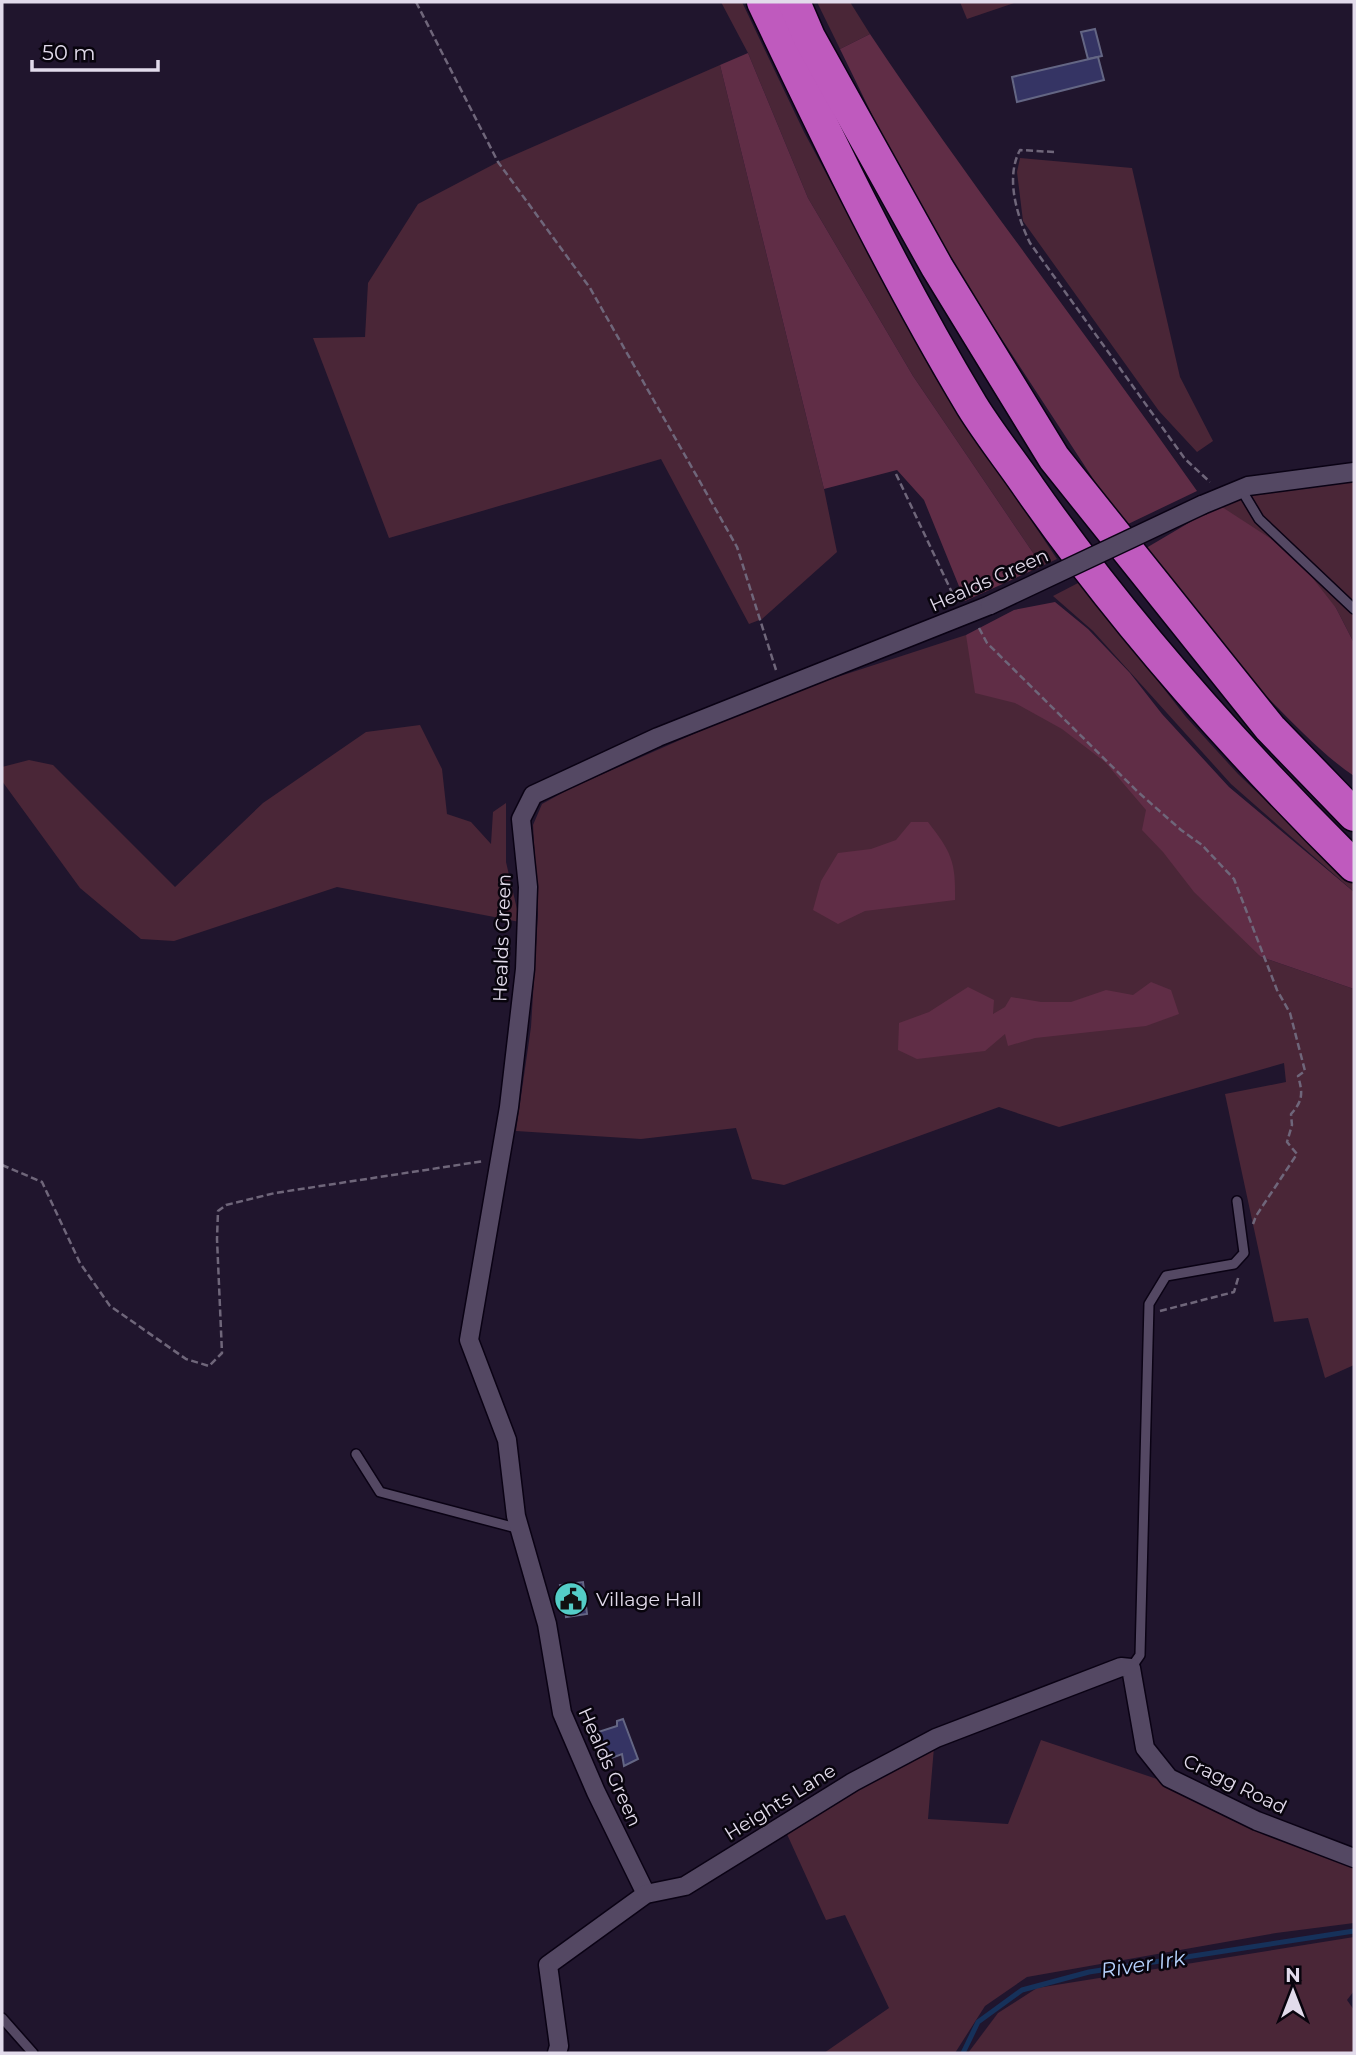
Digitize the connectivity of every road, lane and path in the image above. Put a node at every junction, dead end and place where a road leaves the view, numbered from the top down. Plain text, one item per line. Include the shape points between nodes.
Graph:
1 (416, 2) edge
2 (763, 2) edge
3 (794, 2) edge
4 (1054, 152) dead end
5 (1354, 472) edge
6 (896, 474) dead end
7 (1232, 492) junction
8 (1354, 609) edge
9 (970, 620) junction
10 (781, 688) junction
11 (1354, 815) edge
12 (1354, 866) edge
13 (500, 1158) junction
14 (2, 1165) edge
15 (1237, 1201) dead end
16 (1252, 1228) dead end
17 (1242, 1267) dead end
18 (1149, 1315) junction
19 (356, 1454) dead end
20 (520, 1529) junction
21 (1131, 1668) junction
22 (1354, 1858) edge
23 (646, 1894) junction
24 (2, 2018) edge
25 (33, 2053) edge
26 (557, 2053) edge

1 - 10 path via 498,162 590,288 737,547
2 - 12 highway via 880,239 973,408 1069,545 1135,629 1209,716
3 - 11 highway via 937,267 1054,458 1270,728
4 - 7 path via 1018,153 1013,173 1018,219 1030,243 1185,459
5 - 7 street, Healds Green
6 - 9 path
7 - 8 lane
7 - 9 street, Healds Green, bridge via 990,605
9 - 10 street, Healds Green
9 - 16 path via 987,643 1138,792 1202,845 1234,879 1290,1013 1305,1071 1298,1076 1301,1103 1291,1114 1287,1142 1297,1154
10 - 13 street, Healds Green via 658,737 533,795 521,819 528,887 525,969
13 - 14 path via 275,1193 226,1205 218,1211 217,1238 222,1353 209,1366 186,1359 110,1306 80,1263 42,1182
13 - 20 street, Healds Green via 469,1340 507,1440
15 - 18 lane via 1244,1253 1234,1264 1166,1276 1149,1304
17 - 18 path via 1234,1292
18 - 21 lane via 1140,1655
19 - 20 lane via 380,1492
20 - 23 street, Healds Green via 547,1624 562,1713
21 - 22 street, Cragg Road via 1145,1748 1169,1778 1257,1821
21 - 23 street, Heights Lane via 1109,1671 936,1738 853,1782 685,1886
23 - 26 street, Heights Lane via 548,1965
24 - 25 lane

